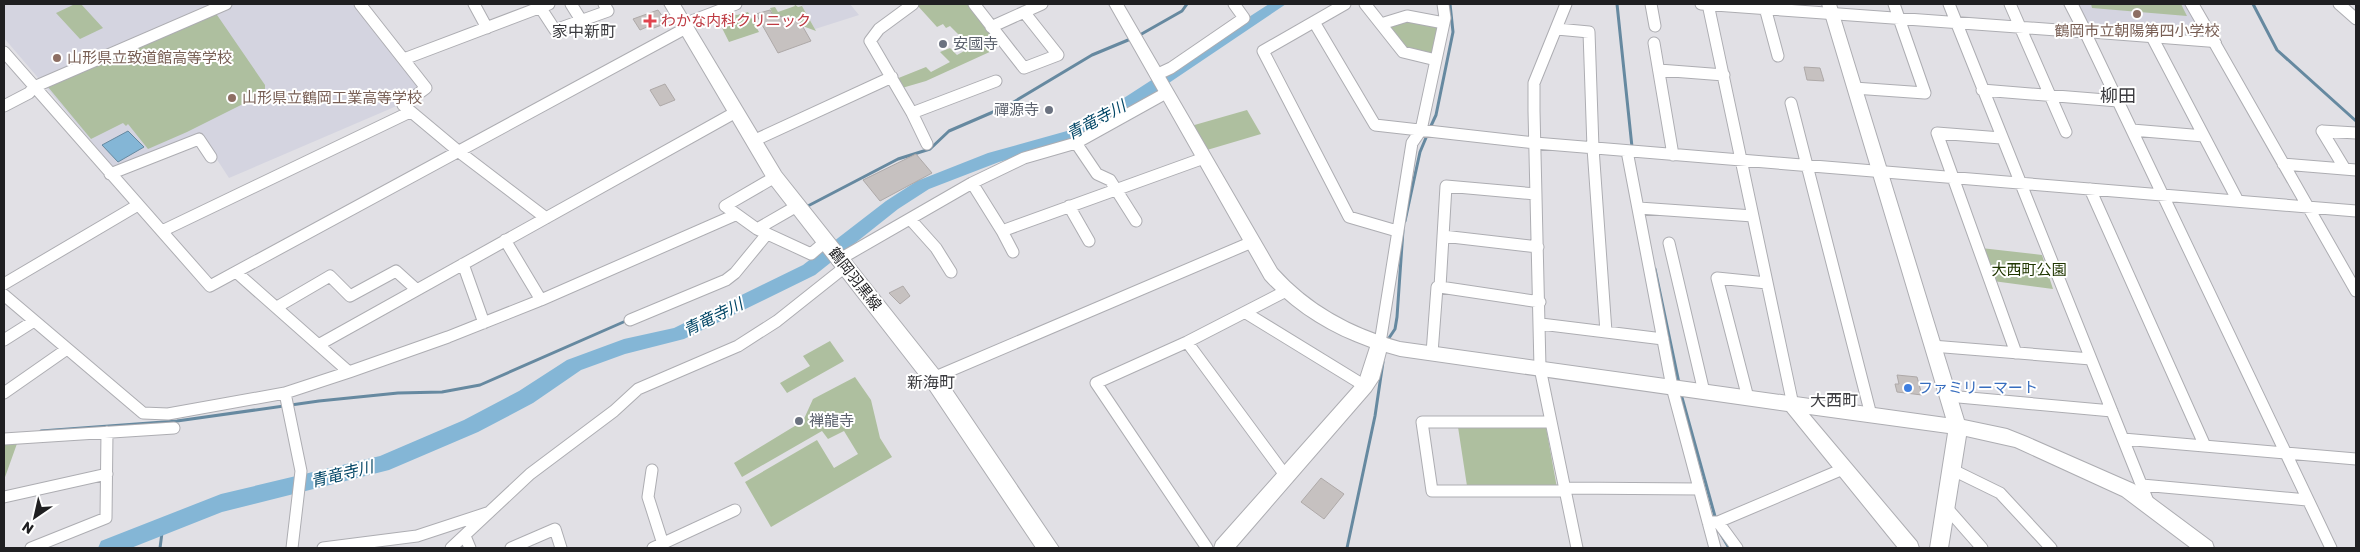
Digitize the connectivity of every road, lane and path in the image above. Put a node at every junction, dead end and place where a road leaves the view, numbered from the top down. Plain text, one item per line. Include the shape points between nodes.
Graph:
1 (226, 4) edge
2 (360, 4) edge
3 (474, 4) edge
4 (571, 4) edge
5 (604, 4) edge
6 (672, 4) edge
7 (736, 4) edge
8 (913, 4) edge
9 (974, 4) edge
10 (1042, 4) edge
11 (1116, 4) edge
12 (1234, 4) edge
13 (1345, 4) edge
14 (1365, 4) edge
15 (1444, 4) edge
16 (1566, 4) edge
17 (1651, 4) edge
18 (1701, 4) edge
19 (1709, 4) edge
20 (1894, 4) edge
21 (1949, 4) edge
22 (2010, 4) edge
23 (2071, 4) edge
24 (2192, 4) edge
25 (2339, 4) edge
26 (545, 6) edge
27 (1765, 6) edge
28 (1831, 9) edge
29 (1024, 12) junction
30 (1899, 18) junction
31 (2356, 19) edge
32 (581, 20) junction
33 (1314, 22) junction
34 (1444, 23) junction
35 (1956, 23) junction
36 (1381, 24) junction
37 (685, 26) junction
38 (1655, 26) dead end
39 (991, 27) junction
40 (2020, 27) junction
41 (487, 28) junction
42 (1557, 29) junction
43 (2084, 32) junction
44 (2152, 37) junction
45 (1654, 42) dead end
46 (2214, 42) junction
47 (4, 52) edge
48 (1778, 56) dead end
49 (404, 59) junction
50 (1436, 60) junction
51 (1659, 70) junction
52 (1724, 75) junction
53 (1156, 76) junction
54 (892, 78) junction
55 (996, 81) dead end
56 (34, 87) junction
57 (1854, 88) junction
58 (1982, 90) junction
59 (1166, 93) junction
60 (2050, 95) junction
61 (2118, 100) junction
62 (1791, 103) dead end
63 (4, 106) edge
64 (410, 112) junction
65 (736, 112) junction
66 (912, 114) junction
67 (1421, 130) junction
68 (2132, 130) junction
69 (2066, 132) dead end
70 (2356, 133) edge
71 (2204, 136) junction
72 (2001, 138) junction
73 (753, 141) junction
74 (1076, 143) junction
75 (1535, 143) junction
76 (927, 144) dead end
77 (1594, 148) junction
78 (458, 151) junction
79 (1627, 151) junction
80 (1673, 155) junction
81 (211, 157) dead end
82 (1204, 158) junction
83 (1742, 160) junction
84 (2283, 164) junction
85 (1807, 166) junction
86 (2351, 169) edge
87 (1880, 172) junction
88 (110, 174) junction
89 (775, 177) junction
90 (1953, 178) junction
91 (972, 183) junction
92 (2019, 183) junction
93 (1116, 189) junction
94 (2090, 189) junction
95 (1536, 194) junction
96 (2161, 195) junction
97 (2238, 201) junction
98 (138, 205) junction
99 (797, 206) junction
100 (1069, 206) junction
101 (2308, 207) junction
102 (1639, 208) junction
103 (2356, 210) edge
104 (735, 215) junction
105 (1753, 216) junction
106 (546, 218) junction
107 (910, 219) junction
108 (1136, 221) dead end
109 (162, 231) junction
110 (1002, 231) junction
111 (1396, 231) junction
112 (762, 232) junction
113 (1443, 236) junction
114 (505, 240) junction
115 (823, 240) junction
116 (1089, 241) dead end
117 (1252, 242) junction
118 (1670, 243) dead end
119 (1538, 247) junction
120 (1013, 252) dead end
121 (846, 261) junction
122 (463, 264) junction
123 (236, 272) junction
124 (951, 272) dead end
125 (1767, 283) junction
126 (4, 284) edge
127 (1440, 287) junction
128 (417, 290) junction
129 (1286, 291) junction
130 (2356, 292) edge
131 (4, 295) edge
132 (541, 300) junction
133 (1540, 302) junction
134 (277, 307) junction
135 (1246, 313) junction
136 (630, 320) dead end
137 (34, 321) junction
138 (484, 323) junction
139 (1540, 324) junction
140 (1606, 332) junction
141 (1663, 339) junction
142 (4, 340) edge
143 (1187, 342) junction
144 (1380, 343) junction
145 (320, 344) junction
146 (1932, 346) junction
147 (67, 349) junction
148 (1432, 353) junction
149 (2016, 353) junction
150 (2091, 359) junction
151 (1540, 368) junction
152 (349, 372) junction
153 (933, 378) junction
154 (1365, 386) junction
155 (1672, 387) junction
156 (1704, 392) junction
157 (4, 393) edge
158 (285, 393) junction
159 (1948, 396) junction
160 (1748, 398) junction
161 (1794, 404) junction
162 (2112, 410) junction
163 (143, 414) junction
164 (1871, 415) junction
165 (1551, 422) junction
166 (174, 428) dead end
167 (1958, 428) junction
168 (128, 431) junction
169 (107, 432) junction
170 (4, 439) edge
171 (2123, 439) junction
172 (2205, 446) junction
173 (2285, 453) junction
174 (2356, 459) edge
175 (1843, 468) junction
176 (652, 470) dead end
177 (1953, 470) junction
178 (107, 474) junction
179 (1285, 475) junction
180 (2142, 485) junction
181 (1699, 489) junction
182 (1565, 490) junction
183 (4, 497) edge
184 (2308, 500) junction
185 (2149, 504) junction
186 (1946, 508) junction
187 (735, 510) dead end
188 (491, 511) junction
189 (1713, 522) junction
190 (467, 542) edge
191 (658, 546) edge
192 (31, 548) edge
193 (292, 548) edge
194 (323, 548) edge
195 (451, 548) edge
196 (511, 548) edge
197 (561, 548) edge
198 (1048, 548) edge
199 (1207, 548) edge
200 (1223, 548) edge
201 (1577, 548) edge
202 (1716, 548) edge
203 (1737, 548) edge
204 (1910, 548) edge
205 (1940, 548) edge
206 (1982, 548) edge
207 (2051, 548) edge
208 (2205, 548) edge
209 (2331, 548) edge

1 - 56 street
2 - 49 street
3 - 41 street
4 - 32 street
5 - 32 street via 608,10
6 - 37 main road, 鶴岡羽黒線
7 - 37 street
8 - 54 street via 879,29 870,41
9 - 39 street
10 - 29 street
11 - 53 street
12 - 53 street via 1244,18
13 - 33 street
14 - 36 street
15 - 34 street
16 - 42 street
17 - 38 street
18 - 19 street
19 - 27 street
19 - 52 street
20 - 30 street
21 - 35 street
22 - 40 street
23 - 43 street
24 - 46 street
25 - 31 street
26 - 32 street via 556,30
26 - 41 street
27 - 28 street
27 - 48 street
28 - 30 street
28 - 57 street
29 - 39 street
29 - 39 street via 1058,56 1024,68
30 - 35 street
30 - 57 street via 1925,93
33 - 67 street via 1375,125
33 - 111 street via 1263,51 1349,217
34 - 36 street via 1407,16
34 - 50 street
35 - 40 street
35 - 58 street
36 - 50 street via 1403,52
37 - 65 main road, 鶴岡羽黒線
37 - 78 street
40 - 43 street
40 - 60 street
41 - 49 street
42 - 75 street via 1534,83
42 - 77 street via 1589,32
43 - 44 street
43 - 61 street
44 - 46 street
44 - 71 street
45 - 51 street
46 - 84 street
47 - 56 street
49 - 64 street via 426,88 403,105
50 - 67 street
51 - 52 street
51 - 80 street
52 - 83 street
53 - 59 street
54 - 66 street
54 - 73 street
55 - 66 street
56 - 63 street
56 - 88 street
57 - 87 street
58 - 60 street
58 - 72 street
59 - 74 street
59 - 82 street
60 - 61 street
60 - 69 street
61 - 68 street
62 - 85 street
64 - 78 street
64 - 109 street
65 - 73 main road, 鶴岡羽黒線
65 - 106 street
66 - 76 street
67 - 75 street
67 - 111 street via 1412,143
68 - 71 street
68 - 96 street
70 - 86 street via 2322,131
71 - 97 street
72 - 90 street via 1937,133
72 - 92 street
73 - 89 main road, 鶴岡羽黒線
74 - 91 street via 1024,158
74 - 93 street via 1097,174 1110,180
75 - 77 street
75 - 95 street
77 - 79 street
77 - 140 street
78 - 106 street
78 - 123 street
79 - 80 street
79 - 102 street
80 - 83 street
81 - 88 street via 199,139
82 - 93 street
82 - 117 street
83 - 85 street
83 - 105 street
84 - 86 street
84 - 101 street
85 - 87 street
85 - 164 street
87 - 90 street
87 - 146 street
88 - 98 street
89 - 99 main road, 鶴岡羽黒線
89 - 104 street via 725,206
90 - 92 street
90 - 149 street
91 - 107 street
91 - 110 street
92 - 94 street
92 - 150 street
93 - 100 street
93 - 108 street
94 - 96 street
94 - 172 street
95 - 113 street via 1446,186
95 - 119 street
96 - 97 street
96 - 173 street
97 - 101 street
98 - 109 street
98 - 126 street
99 - 112 street
99 - 115 main road, 鶴岡羽黒線
100 - 110 street
100 - 116 street
101 - 103 street
101 - 130 street
102 - 105 street
102 - 141 street
104 - 112 street
104 - 132 street
105 - 125 street
106 - 114 street
107 - 121 street
107 - 124 street via 936,248
109 - 123 street via 210,286
110 - 120 street
111 - 144 street
112 - 115 street via 810,254
112 - 136 street via 735,273 726,280
113 - 119 street
113 - 127 street
114 - 122 street
114 - 132 street
115 - 121 main road, 鶴岡羽黒線
117 - 129 street via 1270,274
117 - 153 street
118 - 156 street
119 - 133 street
121 - 153 main road, 鶴岡羽黒線
121 - 188 street via 784,316 738,346 638,389 607,417 530,474
122 - 128 street
122 - 138 street
123 - 134 street
125 - 160 street via 1717,278
125 - 161 street
127 - 133 street
127 - 148 street via 1437,287
128 - 134 street via 396,271 350,296 330,276
128 - 145 street
129 - 135 street
129 - 144 street via 1346,329
131 - 137 street
132 - 138 street
133 - 139 street
134 - 145 street
135 - 143 street
135 - 154 street
137 - 142 street
137 - 147 street
138 - 152 street
139 - 140 street
139 - 151 street
140 - 141 street
141 - 155 street
143 - 179 street
143 - 199 street via 1096,383
144 - 148 street
144 - 154 street
145 - 152 street
146 - 149 street
146 - 159 street
147 - 157 street
147 - 163 street
148 - 151 street
149 - 150 street
150 - 162 street
151 - 155 street
151 - 165 street
152 - 158 street
153 - 198 main road, 鶴岡羽黒線
154 - 179 street
155 - 156 street
155 - 181 street
156 - 160 street
158 - 163 street via 168,414
158 - 193 street via 301,471
159 - 162 street
159 - 167 street
160 - 161 street
161 - 164 street
161 - 175 street
162 - 171 street
163 - 168 street
164 - 167 street
165 - 182 street
165 - 182 street via 1422,422 1432,491
166 - 168 street
167 - 177 street
167 - 185 street via 1989,432 2021,442 2128,490
168 - 169 street
169 - 170 street
169 - 178 street
171 - 172 street
171 - 180 street
172 - 173 street
173 - 174 street
173 - 184 street
175 - 189 street
175 - 204 street
176 - 191 street via 648,497
177 - 186 street
177 - 207 street via 2000,493
178 - 183 street
178 - 192 street via 106,518
179 - 200 street
180 - 184 street
180 - 185 street
181 - 182 street
181 - 189 street
182 - 201 street
184 - 209 street
185 - 208 street
186 - 205 street
186 - 206 street
187 - 191 street
188 - 190 street
188 - 194 street via 417,536
189 - 202 street
189 - 203 street
190 - 195 street
196 - 197 street via 555,529

